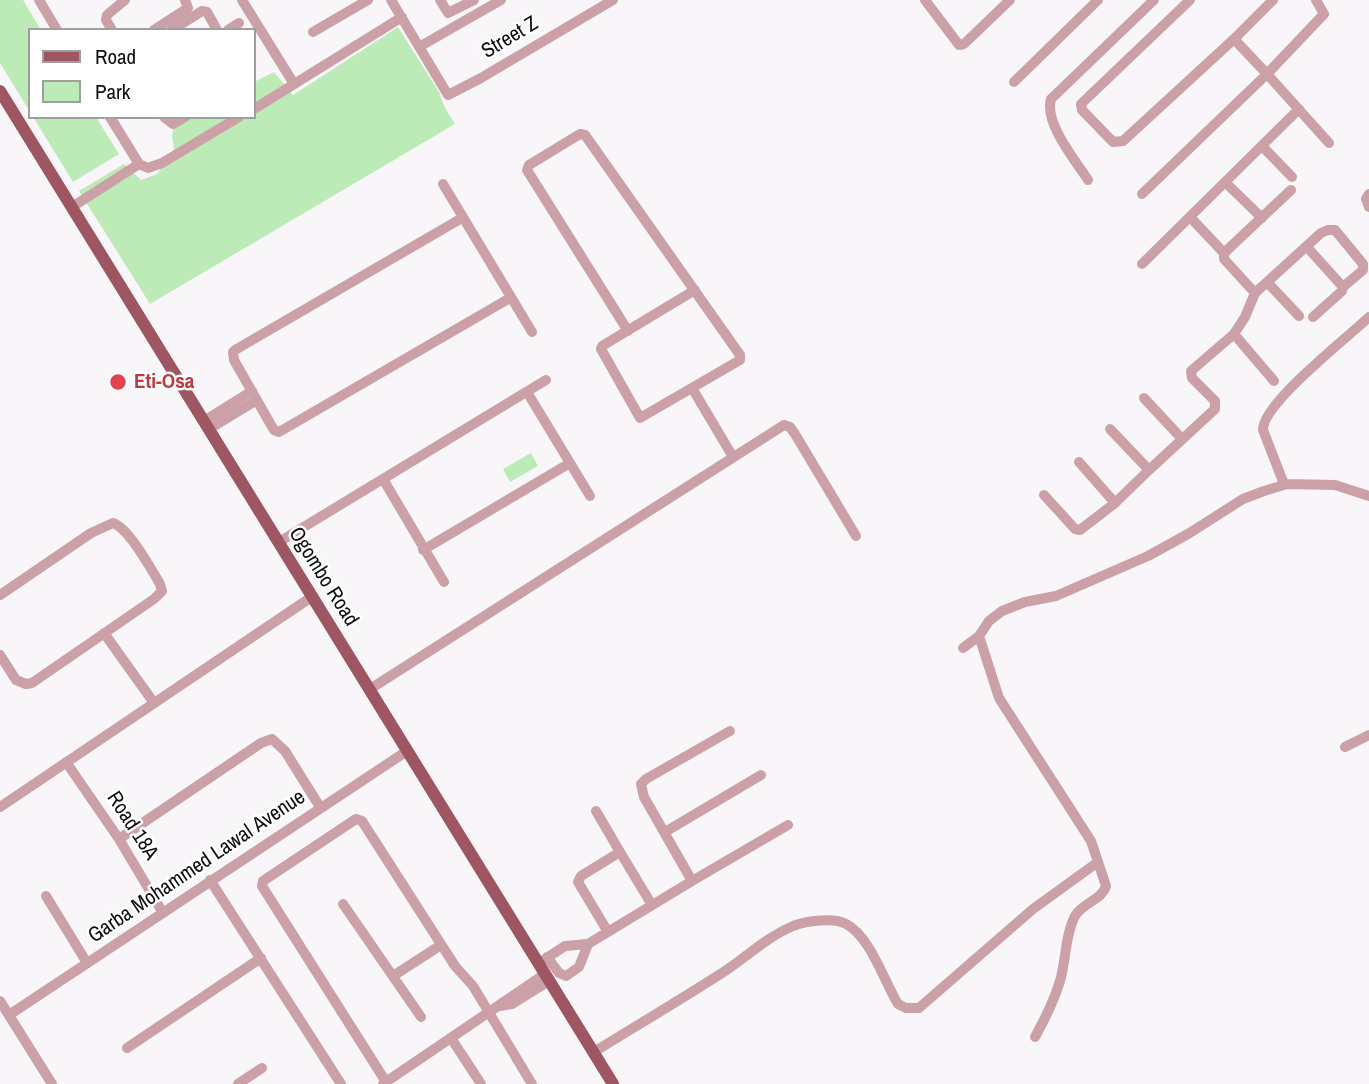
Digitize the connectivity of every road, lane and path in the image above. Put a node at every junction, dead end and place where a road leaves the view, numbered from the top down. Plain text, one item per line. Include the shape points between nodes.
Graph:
1 (125, 0) edge
2 (242, 0) edge
3 (343, 0) edge
4 (368, 0) edge
5 (391, 0) edge
6 (440, 0) edge
7 (474, 0) edge
8 (501, 0) edge
9 (613, 0) edge
10 (925, 0) edge
11 (1010, 0) edge
12 (1098, 0) edge
13 (1154, 0) edge
14 (1190, 0) edge
15 (1273, 0) edge
16 (1316, 0) edge
17 (42, 1) edge
18 (186, 2) edge
19 (202, 11) junction
20 (350, 11) junction
21 (402, 17) junction
22 (239, 23) dead end
23 (56, 28) edge
24 (111, 28) edge
25 (157, 28) edge
26 (178, 28) edge
27 (216, 28) edge
28 (231, 28) edge
29 (313, 33) dead end
30 (1234, 38) junction
31 (419, 47) junction
32 (1267, 74) junction
33 (1014, 82) dead end
34 (294, 84) junction
35 (0, 91) edge
36 (4, 105) edge
37 (256, 108) edge
38 (1299, 109) junction
39 (111, 119) edge
40 (167, 119) edge
41 (182, 119) edge
42 (223, 122) edge
43 (1329, 143) dead end
44 (1262, 146) junction
45 (139, 164) junction
46 (1292, 177) dead end
47 (1087, 180) dead end
48 (1225, 182) junction
49 (443, 184) dead end
50 (1291, 190) dead end
51 (1142, 194) dead end
52 (1369, 194) edge
53 (1369, 207) edge
54 (72, 208) junction
55 (1190, 217) junction
56 (462, 218) junction
57 (1262, 218) junction
58 (1307, 247) junction
59 (1224, 253) junction
60 (1142, 264) dead end
61 (1268, 283) junction
62 (1343, 287) junction
63 (695, 290) junction
64 (1255, 293) junction
65 (510, 298) junction
66 (1299, 316) dead end
67 (1313, 317) dead end
68 (1369, 317) edge
69 (628, 331) junction
70 (532, 332) dead end
71 (1234, 334) junction
72 (545, 380) dead end
73 (1275, 381) dead end
74 (692, 388) junction
75 (527, 391) junction
76 (255, 396) junction
77 (1144, 398) dead end
78 (206, 425) junction
79 (1110, 429) dead end
80 (1182, 439) junction
81 (733, 457) junction
82 (1079, 462) dead end
83 (570, 463) junction
84 (1149, 470) junction
85 (383, 479) junction
86 (1284, 484) junction
87 (1044, 495) dead end
88 (590, 496) dead end
89 (1369, 496) edge
90 (1115, 502) junction
91 (856, 536) dead end
92 (279, 542) junction
93 (423, 550) junction
94 (444, 582) dead end
95 (0, 595) edge
96 (313, 596) junction
97 (104, 633) junction
98 (979, 636) junction
99 (963, 648) dead end
100 (0, 655) edge
101 (370, 689) junction
102 (154, 703) junction
103 (730, 731) dead end
104 (1369, 735) edge
105 (1345, 747) dead end
106 (407, 751) junction
107 (66, 762) junction
108 (761, 775) dead end
109 (0, 807) edge
110 (320, 807) junction
111 (596, 811) dead end
112 (788, 825) dead end
113 (664, 832) junction
114 (119, 839) junction
115 (620, 852) junction
116 (1098, 862) junction
117 (210, 880) junction
118 (692, 881) junction
119 (46, 896) dead end
120 (343, 904) dead end
121 (652, 905) junction
122 (163, 913) junction
123 (608, 932) junction
124 (588, 944) junction
125 (441, 945) junction
126 (261, 958) junction
127 (87, 963) junction
128 (545, 969) junction
129 (393, 976) junction
130 (0, 1002) edge
131 (494, 1010) junction
132 (9, 1015) junction
133 (421, 1017) dead end
134 (1035, 1037) dead end
135 (451, 1038) junction
136 (127, 1048) dead end
137 (594, 1052) junction
138 (262, 1068) dead end
139 (479, 1080) edge
140 (385, 1083) edge
141 (52, 1084) edge
142 (238, 1084) edge
143 (341, 1084) edge
144 (466, 1084) edge
145 (532, 1084) edge
146 (613, 1084) edge

1 - 24 street via 107,15
2 - 34 street
3 - 20 street
4 - 20 street
5 - 21 street
6 - 7 street via 448,13
8 - 31 street
9 - 31 street, Street Z via 452,95 445,92
10 - 11 street via 959,45
12 - 33 street
13 - 47 street via 1051,99 1052,124
14 - 30 street via 1081,104 1113,142 1123,141
15 - 30 street
16 - 32 street via 1324,14
17 - 23 street
18 - 19 street via 198,4
18 - 25 street via 185,11
19 - 26 street
19 - 27 street
20 - 29 street
21 - 31 street
21 - 34 street
22 - 28 street
30 - 32 street
32 - 38 street
32 - 51 street
34 - 37 street
35 - 36 main road, Ogombo Road
36 - 54 main road, Ogombo Road
38 - 43 street
38 - 44 street
39 - 45 street
40 - 41 street via 173,124
42 - 45 street via 155,166
44 - 46 street
44 - 48 street
45 - 54 street
48 - 55 street
48 - 57 street
49 - 56 street
50 - 57 street
52 - 53 street
54 - 78 main road, Ogombo Road
55 - 59 street
55 - 60 street
56 - 65 street
56 - 76 street via 235,350 234,360
57 - 59 street
58 - 61 street
58 - 62 street
58 - 62 street via 1325,231 1335,230 1363,264 1363,270
59 - 64 street via 1224,259
61 - 64 street
61 - 66 street
62 - 67 street
63 - 69 street
63 - 69 street via 580,134 527,170
63 - 74 street via 741,358
64 - 71 street
65 - 70 street
65 - 76 street via 279,432
68 - 86 street via 1295,383 1262,422
69 - 74 street via 601,349 638,416 642,418
71 - 73 street
71 - 80 street via 1191,372 1216,405
72 - 75 street
74 - 81 street
75 - 83 street
75 - 85 street
76 - 78 street
77 - 80 street
78 - 92 main road, Ogombo Road
79 - 84 street
80 - 84 street
81 - 91 street via 784,425 790,426
81 - 101 street
82 - 90 street
83 - 88 street
83 - 93 street
84 - 90 street
85 - 92 street
85 - 93 street
86 - 89 street via 1335,485
86 - 98 street via 1243,499 1148,556 1056,596 1012,606 989,621
87 - 90 street via 1080,530
92 - 96 main road, Ogombo Road
93 - 94 street
95 - 97 street via 91,533 116,523 162,591
96 - 101 main road, Ogombo Road
96 - 102 street
97 - 100 street via 42,678 26,684 16,680
97 - 102 street
98 - 99 street
98 - 116 street via 999,698 1091,841
101 - 106 main road, Ogombo Road
102 - 107 street
103 - 113 street via 641,784
104 - 105 street
106 - 110 street, Garba Mohammed Lawal Avenue
106 - 128 main road, Ogombo Road
107 - 109 street
107 - 114 street, Road 18A
108 - 113 street
110 - 114 street via 285,751 272,739
110 - 117 street, Garba Mohammed Lawal Avenue
111 - 115 street
112 - 118 street
113 - 118 street
114 - 122 street, Road 18A
115 - 121 street
115 - 123 street via 578,882
116 - 134 street via 1105,890 1074,919 1060,981
116 - 137 street via 1033,909 919,1008 898,1004 869,949 848,924 812,922 777,934
117 - 122 street, Garba Mohammed Lawal Avenue
117 - 126 street
118 - 121 street
119 - 127 street
120 - 129 street
121 - 123 street
122 - 127 street, Garba Mohammed Lawal Avenue
123 - 124 street
124 - 128 street via 565,946
124 - 128 street via 579,967 566,976
125 - 129 street
125 - 131 street
125 - 140 street via 359,819 262,883
126 - 136 street
126 - 143 street
127 - 132 street, Garba Mohammed Lawal Avenue
128 - 131 street
128 - 137 main road, Ogombo Road
129 - 133 street
130 - 132 street
131 - 135 street
131 - 145 street
132 - 141 street
135 - 139 street
135 - 140 street
137 - 146 main road, Ogombo Road
138 - 142 street
139 - 144 street

